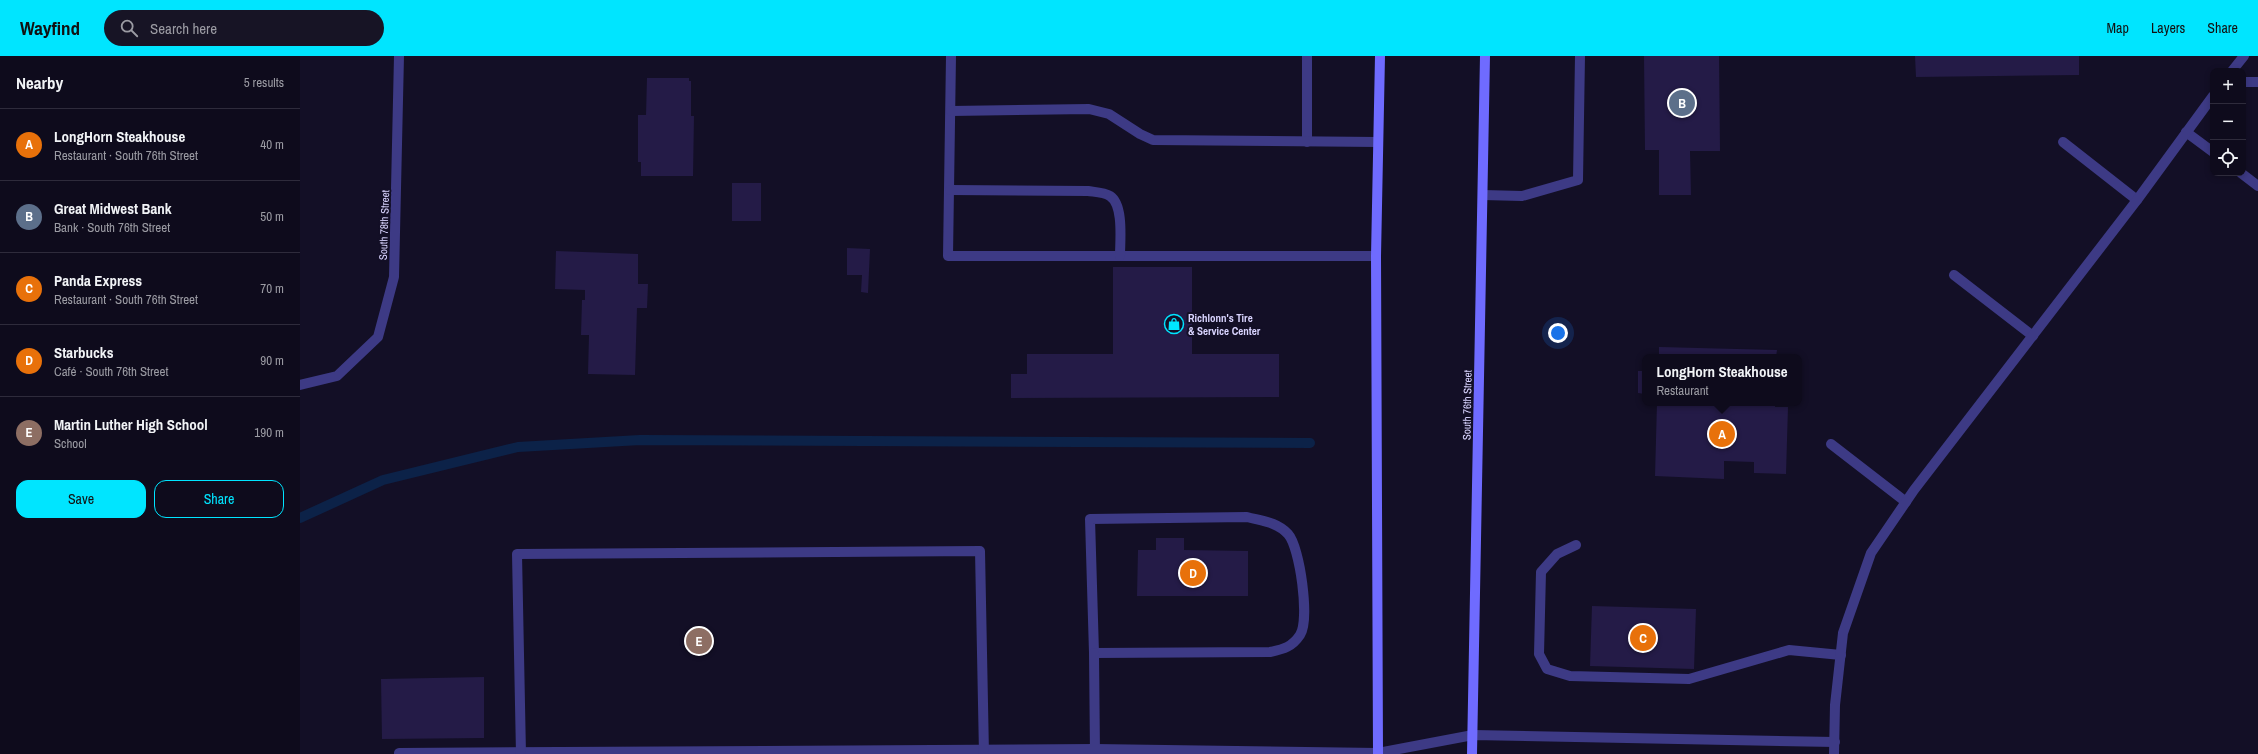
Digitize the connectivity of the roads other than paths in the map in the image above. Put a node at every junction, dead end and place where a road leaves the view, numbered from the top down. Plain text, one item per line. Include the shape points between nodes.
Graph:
1 (399, 56) edge
2 (951, 56) edge
3 (1307, 56) edge
4 (1380, 56) edge
5 (1485, 56) edge
6 (1580, 56) edge
7 (2244, 56) edge
8 (2234, 68) edge
9 (2246, 82) edge
10 (2258, 82) edge
11 (2210, 100) edge
12 (951, 111) junction
13 (2186, 132) junction
14 (1307, 142) junction
15 (1378, 142) junction
16 (2063, 142) dead end
17 (2210, 150) edge
18 (2245, 176) edge
19 (2258, 186) edge
20 (950, 190) junction
21 (1483, 195) junction
22 (2137, 200) junction
23 (1120, 256) junction
24 (1376, 256) junction
25 (1954, 275) dead end
26 (2033, 336) junction
27 (300, 385) edge
28 (1831, 444) dead end
29 (1906, 502) junction
30 (1576, 545) dead end
31 (1094, 653) junction
32 (1840, 655) junction
33 (1473, 735) junction
34 (1835, 742) junction
35 (984, 751) edge
36 (1095, 751) edge
37 (851, 752) edge
38 (399, 753) dead end
39 (521, 753) edge
40 (1379, 754) edge
41 (1472, 754) edge
42 (1834, 754) edge

1 - 27 street, South 78th Street via 394,277 378,337 338,376
2 - 12 street
3 - 14 street
4 - 15 main road
5 - 21 main road, South 76th Street
6 - 21 street via 1578,180 1522,196
7 - 8 street
9 - 10 street
11 - 13 street
12 - 14 street via 1089,109 1109,114 1153,140
12 - 20 street
13 - 17 street
13 - 22 street
14 - 15 street
15 - 24 main road
16 - 22 street
18 - 19 street
20 - 23 street via 1088,191 1109,195 1116,201 1119,212
20 - 23 street via 948,256
21 - 33 main road, South 76th Street
22 - 26 street
23 - 24 street
24 - 40 main road
25 - 26 street
26 - 29 street
28 - 29 street
29 - 32 street via 1872,553 1843,633
30 - 32 street via 1557,554 1542,572 1539,654 1547,669 1570,676 1689,679 1788,650
31 - 31 street via 1270,652 1289,648 1301,634 1304,614 1300,574 1289,535 1278,525 1247,517 1090,519
31 - 36 street
32 - 34 street via 1835,705
33 - 34 street
33 - 40 street
33 - 41 main road, South 76th Street
34 - 42 street
35 - 36 street
35 - 37 street
35 - 39 street via 980,551 517,554
36 - 40 street
37 - 39 street
38 - 39 street

